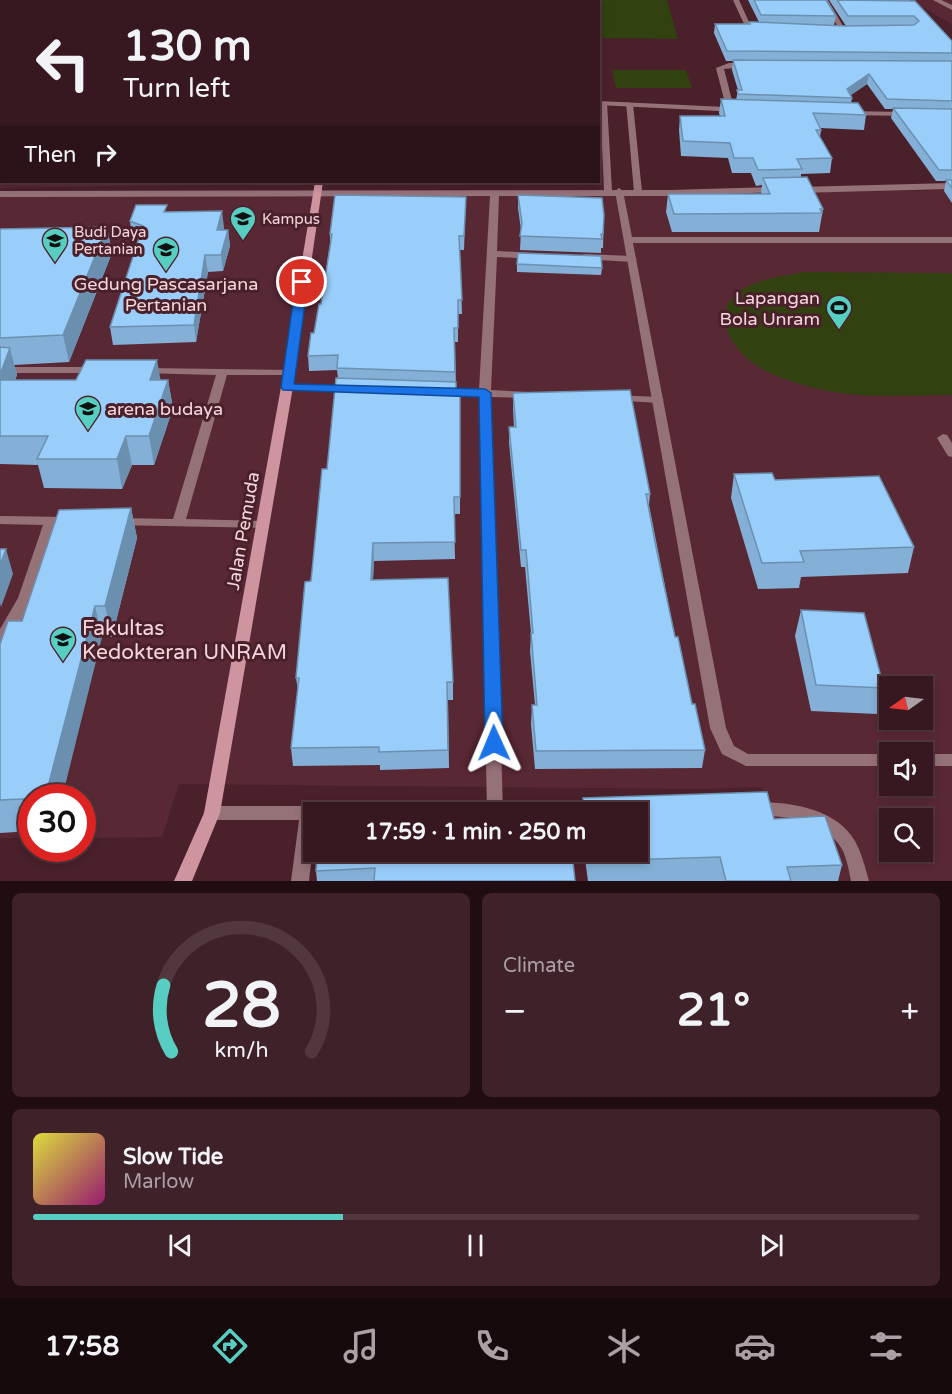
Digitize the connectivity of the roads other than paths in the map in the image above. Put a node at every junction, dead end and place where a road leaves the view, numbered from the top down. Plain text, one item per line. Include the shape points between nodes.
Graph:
1 (736, 0) edge
2 (825, 0) edge
3 (936, 0) edge
4 (952, 8) edge
5 (772, 29) edge
6 (832, 30) edge
7 (843, 31) junction
8 (855, 31) edge
9 (754, 65) edge
10 (601, 103) edge
11 (629, 104) junction
12 (731, 110) junction
13 (749, 110) edge
14 (839, 113) edge
15 (921, 115) edge
16 (952, 186) edge
17 (318, 187) edge
18 (613, 191) junction
19 (638, 192) junction
20 (495, 193) junction
21 (0, 194) edge
22 (629, 240) junction
23 (952, 240) edge
24 (491, 254) junction
25 (550, 256) edge
26 (573, 257) edge
27 (632, 259) junction
28 (0, 370) edge
29 (105, 370) edge
30 (129, 371) edge
31 (222, 371) junction
32 (288, 372) junction
33 (287, 387) junction
34 (357, 389) edge
35 (427, 392) edge
36 (485, 393) junction
37 (543, 395) edge
38 (600, 398) edge
39 (658, 400) junction
40 (943, 438) dead end
41 (952, 453) edge
42 (0, 520) edge
43 (51, 521) junction
44 (86, 522) edge
45 (109, 522) edge
46 (179, 522) junction
47 (262, 525) junction
48 (0, 639) edge
49 (879, 760) edge
50 (933, 760) edge
51 (952, 760) edge
52 (494, 802) edge
53 (743, 809) edge
54 (212, 813) junction
55 (303, 813) edge
56 (303, 862) edge
57 (183, 881) edge
58 (300, 881) edge
59 (860, 881) edge

1 - 5 street via 746,23
2 - 7 street
3 - 4 street
6 - 7 street
7 - 8 street
9 - 12 street via 720,69
10 - 11 street
10 - 18 street
11 - 12 street
11 - 19 street
12 - 13 street
14 - 15 street
16 - 19 street
17 - 20 street
17 - 21 street
17 - 32 street, Jalan Pemuda
18 - 19 street
18 - 20 street
18 - 22 street
20 - 24 street
22 - 23 street
22 - 27 street
24 - 25 street
24 - 36 street
26 - 27 street
27 - 39 street
28 - 29 street
30 - 31 street
31 - 32 street
31 - 46 street
32 - 33 street, Jalan Pemuda
33 - 34 street
33 - 47 street, Jalan Pemuda
35 - 36 street
36 - 37 street
36 - 52 street
38 - 39 street
39 - 49 street via 718,728 728,750 746,760
40 - 41 street
42 - 43 street
43 - 44 street
43 - 48 street via 17,614
45 - 46 street
46 - 47 street
47 - 54 street, Jalan Pemuda
50 - 51 street
53 - 59 street via 773,808 809,815 828,824 848,842
54 - 55 street
54 - 57 street, Jalan Pemuda
56 - 58 street

